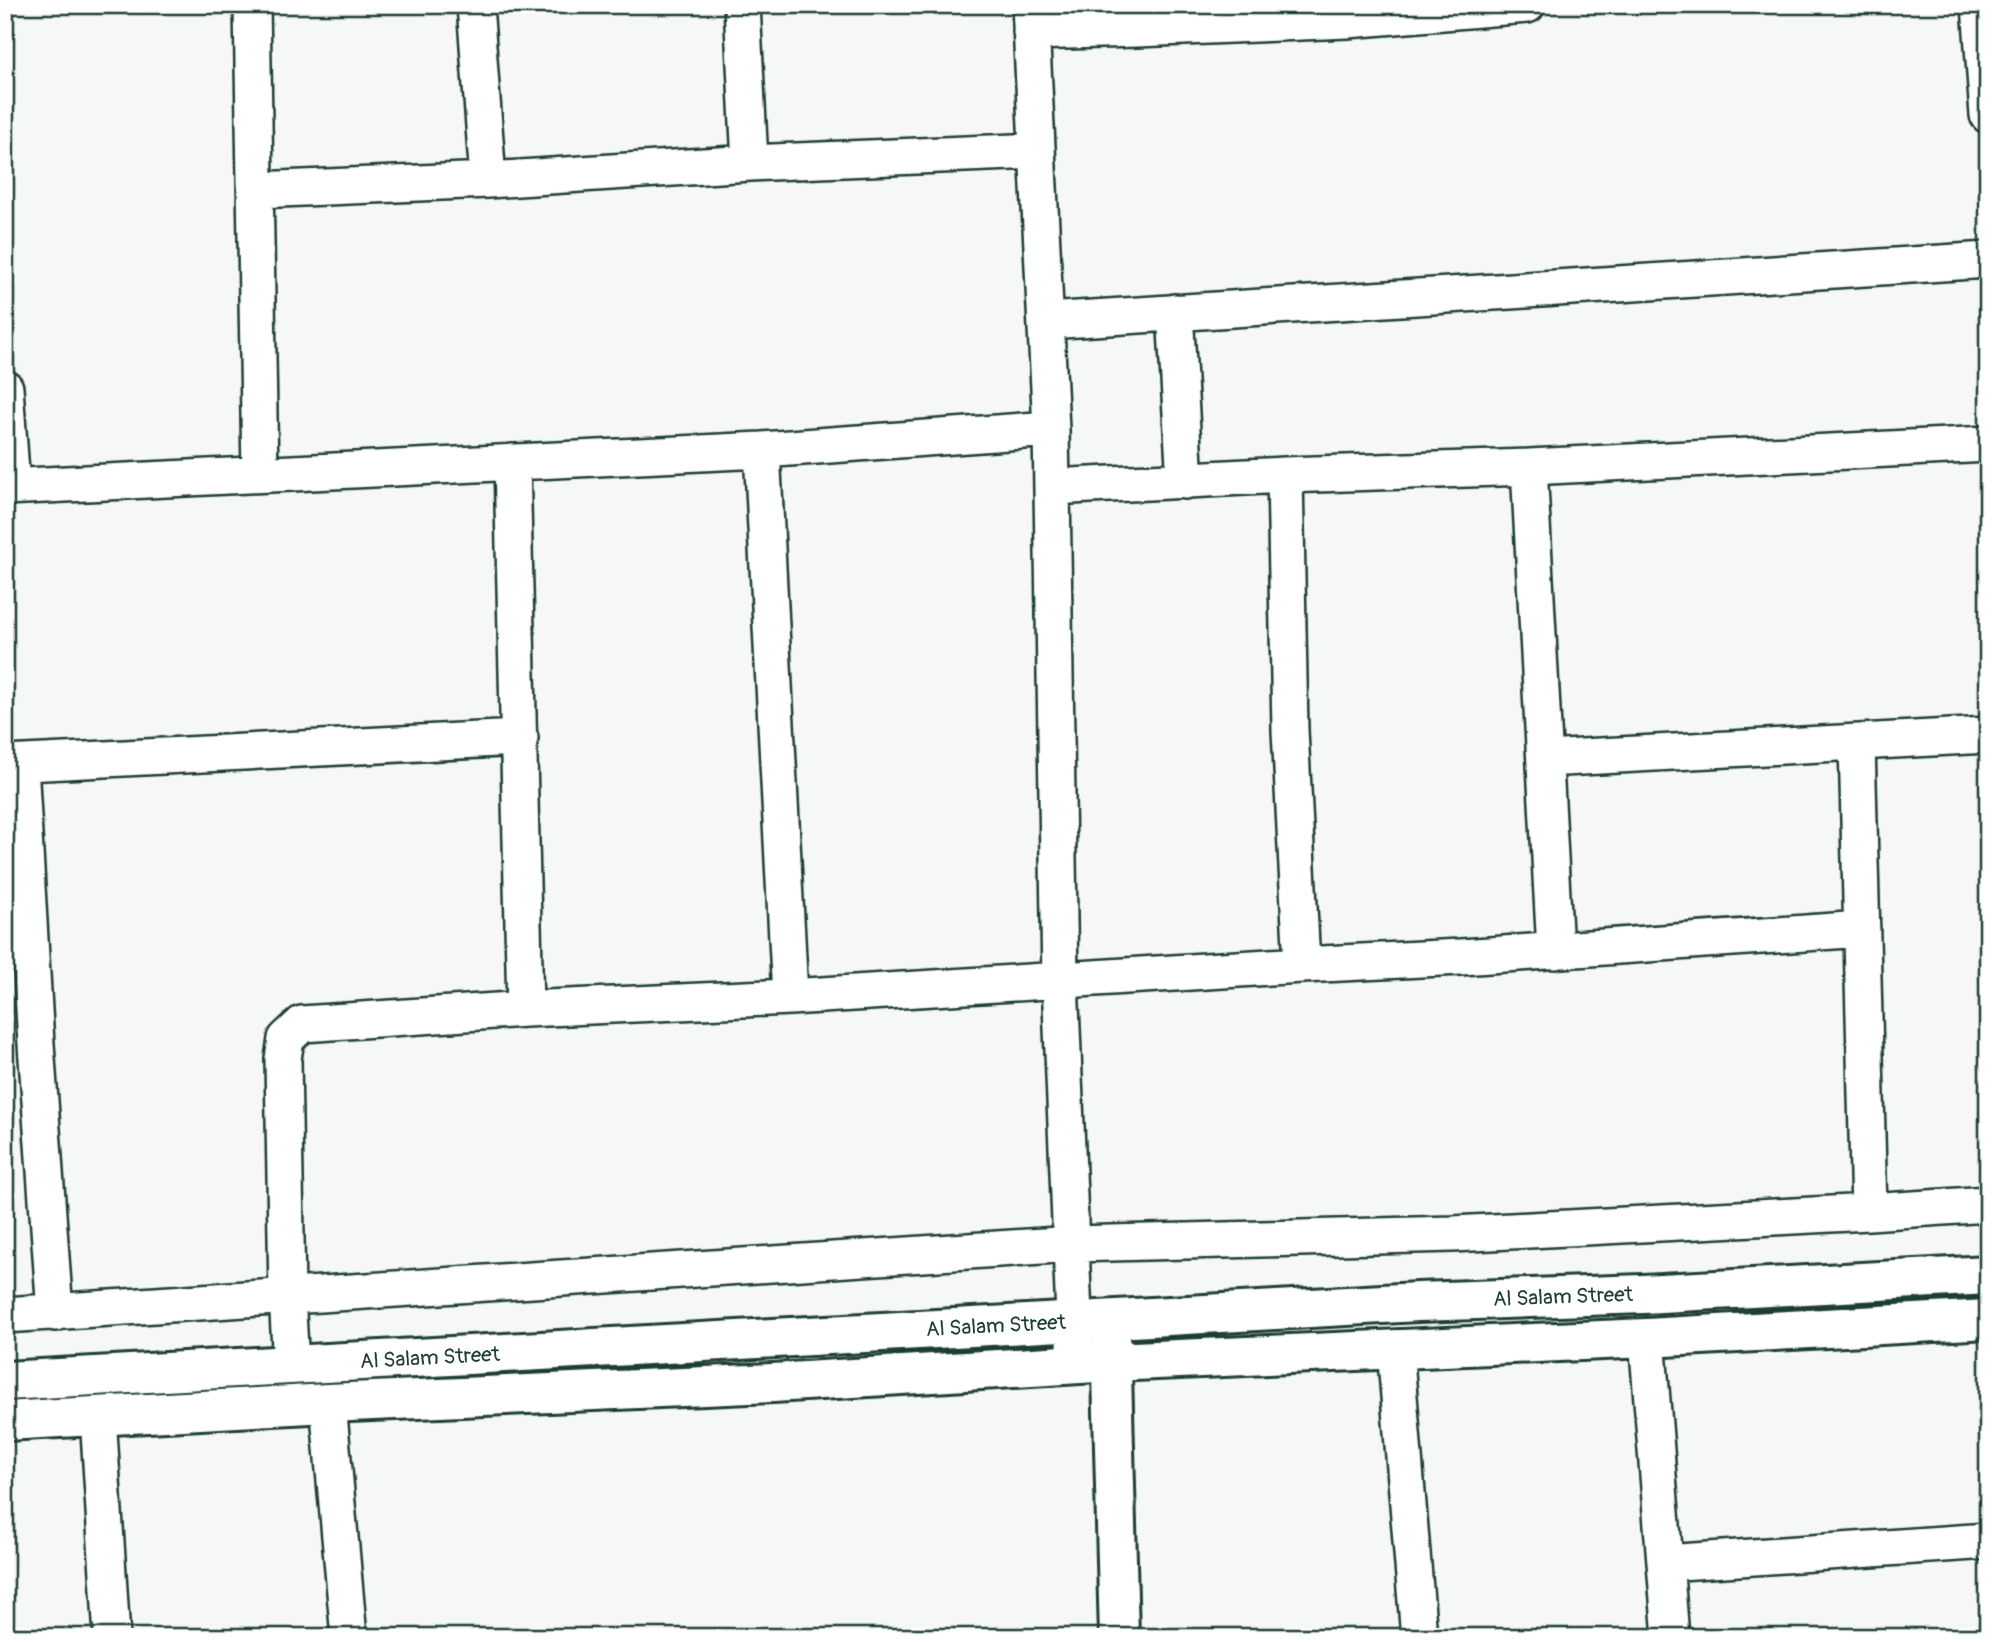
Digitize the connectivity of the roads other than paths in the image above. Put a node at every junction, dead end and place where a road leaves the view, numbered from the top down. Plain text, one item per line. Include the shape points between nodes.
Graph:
1 (252, 5) edge
2 (475, 5) edge
3 (742, 5) edge
4 (1527, 5) edge
5 (1980, 5) edge
6 (1347, 12) edge
7 (1030, 19) edge
8 (1988, 116) edge
9 (1037, 151) junction
10 (750, 163) junction
11 (488, 180) junction
12 (257, 190) junction
13 (1988, 260) edge
14 (1175, 312) junction
15 (1047, 321) junction
16 (5, 388) edge
17 (1051, 429) junction
18 (1988, 444) edge
19 (762, 450) junction
20 (512, 462) junction
21 (1529, 467) junction
22 (260, 474) junction
23 (1285, 475) junction
24 (1185, 481) junction
25 (9, 487) edge
26 (1052, 487) junction
27 (1988, 735) edge
28 (520, 738) junction
29 (1857, 743) junction
30 (1545, 759) junction
31 (13, 764) edge
32 (1863, 929) junction
33 (1555, 951) junction
34 (1302, 965) junction
35 (1060, 981) junction
36 (789, 997) junction
37 (525, 1009) junction
38 (1988, 1204) edge
39 (1869, 1212) junction
40 (1073, 1244) junction
41 (1988, 1275) edge
42 (287, 1296) junction
43 (55, 1313) junction
44 (5, 1315) edge
45 (1988, 1318) edge
46 (1092, 1320) junction
47 (1647, 1338) junction
48 (1395, 1348) junction
49 (1094, 1363) junction
50 (291, 1366) junction
51 (5, 1381) edge
52 (328, 1403) junction
53 (98, 1416) junction
54 (5, 1421) edge
55 (1988, 1541) edge
56 (1665, 1563) junction
57 (112, 1637) edge
58 (349, 1637) edge
59 (1119, 1637) edge
60 (1419, 1637) edge
61 (1671, 1637) edge

1 - 12 street
2 - 11 street
3 - 10 street
4 - 6 street
5 - 8 street
6 - 7 street via 1137,29
7 - 9 street
9 - 10 street
9 - 15 street
10 - 11 street
11 - 12 street
12 - 22 street
13 - 14 street
14 - 15 street
14 - 24 street
15 - 17 street
16 - 25 street
17 - 19 street
17 - 26 street
18 - 21 street
19 - 20 street
19 - 36 street
20 - 22 street
20 - 28 street
21 - 23 street
21 - 30 street
22 - 25 street
23 - 24 street
23 - 34 street via 1290,730
24 - 26 street
26 - 35 street
27 - 29 street
28 - 31 street
28 - 37 street
29 - 30 street
29 - 32 street
30 - 33 street
31 - 43 street
32 - 33 street
32 - 39 street
33 - 34 street
34 - 35 street
35 - 36 street
35 - 40 street
36 - 37 street
37 - 42 street via 302,1024 286,1039
38 - 39 street
39 - 40 street via 1453,1234
40 - 42 street
40 - 46 street
41 - 46 main road, Al Salam Street
42 - 43 street
42 - 50 street
43 - 44 street
45 - 47 main road, Al Salam Street
46 - 49 main road
46 - 50 main road, Al Salam Street
47 - 48 main road, Al Salam Street
47 - 56 street
48 - 49 main road, Al Salam Street
48 - 60 street
49 - 52 main road, Al Salam Street
49 - 59 main road
50 - 51 main road, Al Salam Street
52 - 53 main road, Al Salam Street
52 - 58 street
53 - 54 main road, Al Salam Street
53 - 57 street
55 - 56 street
56 - 61 street

